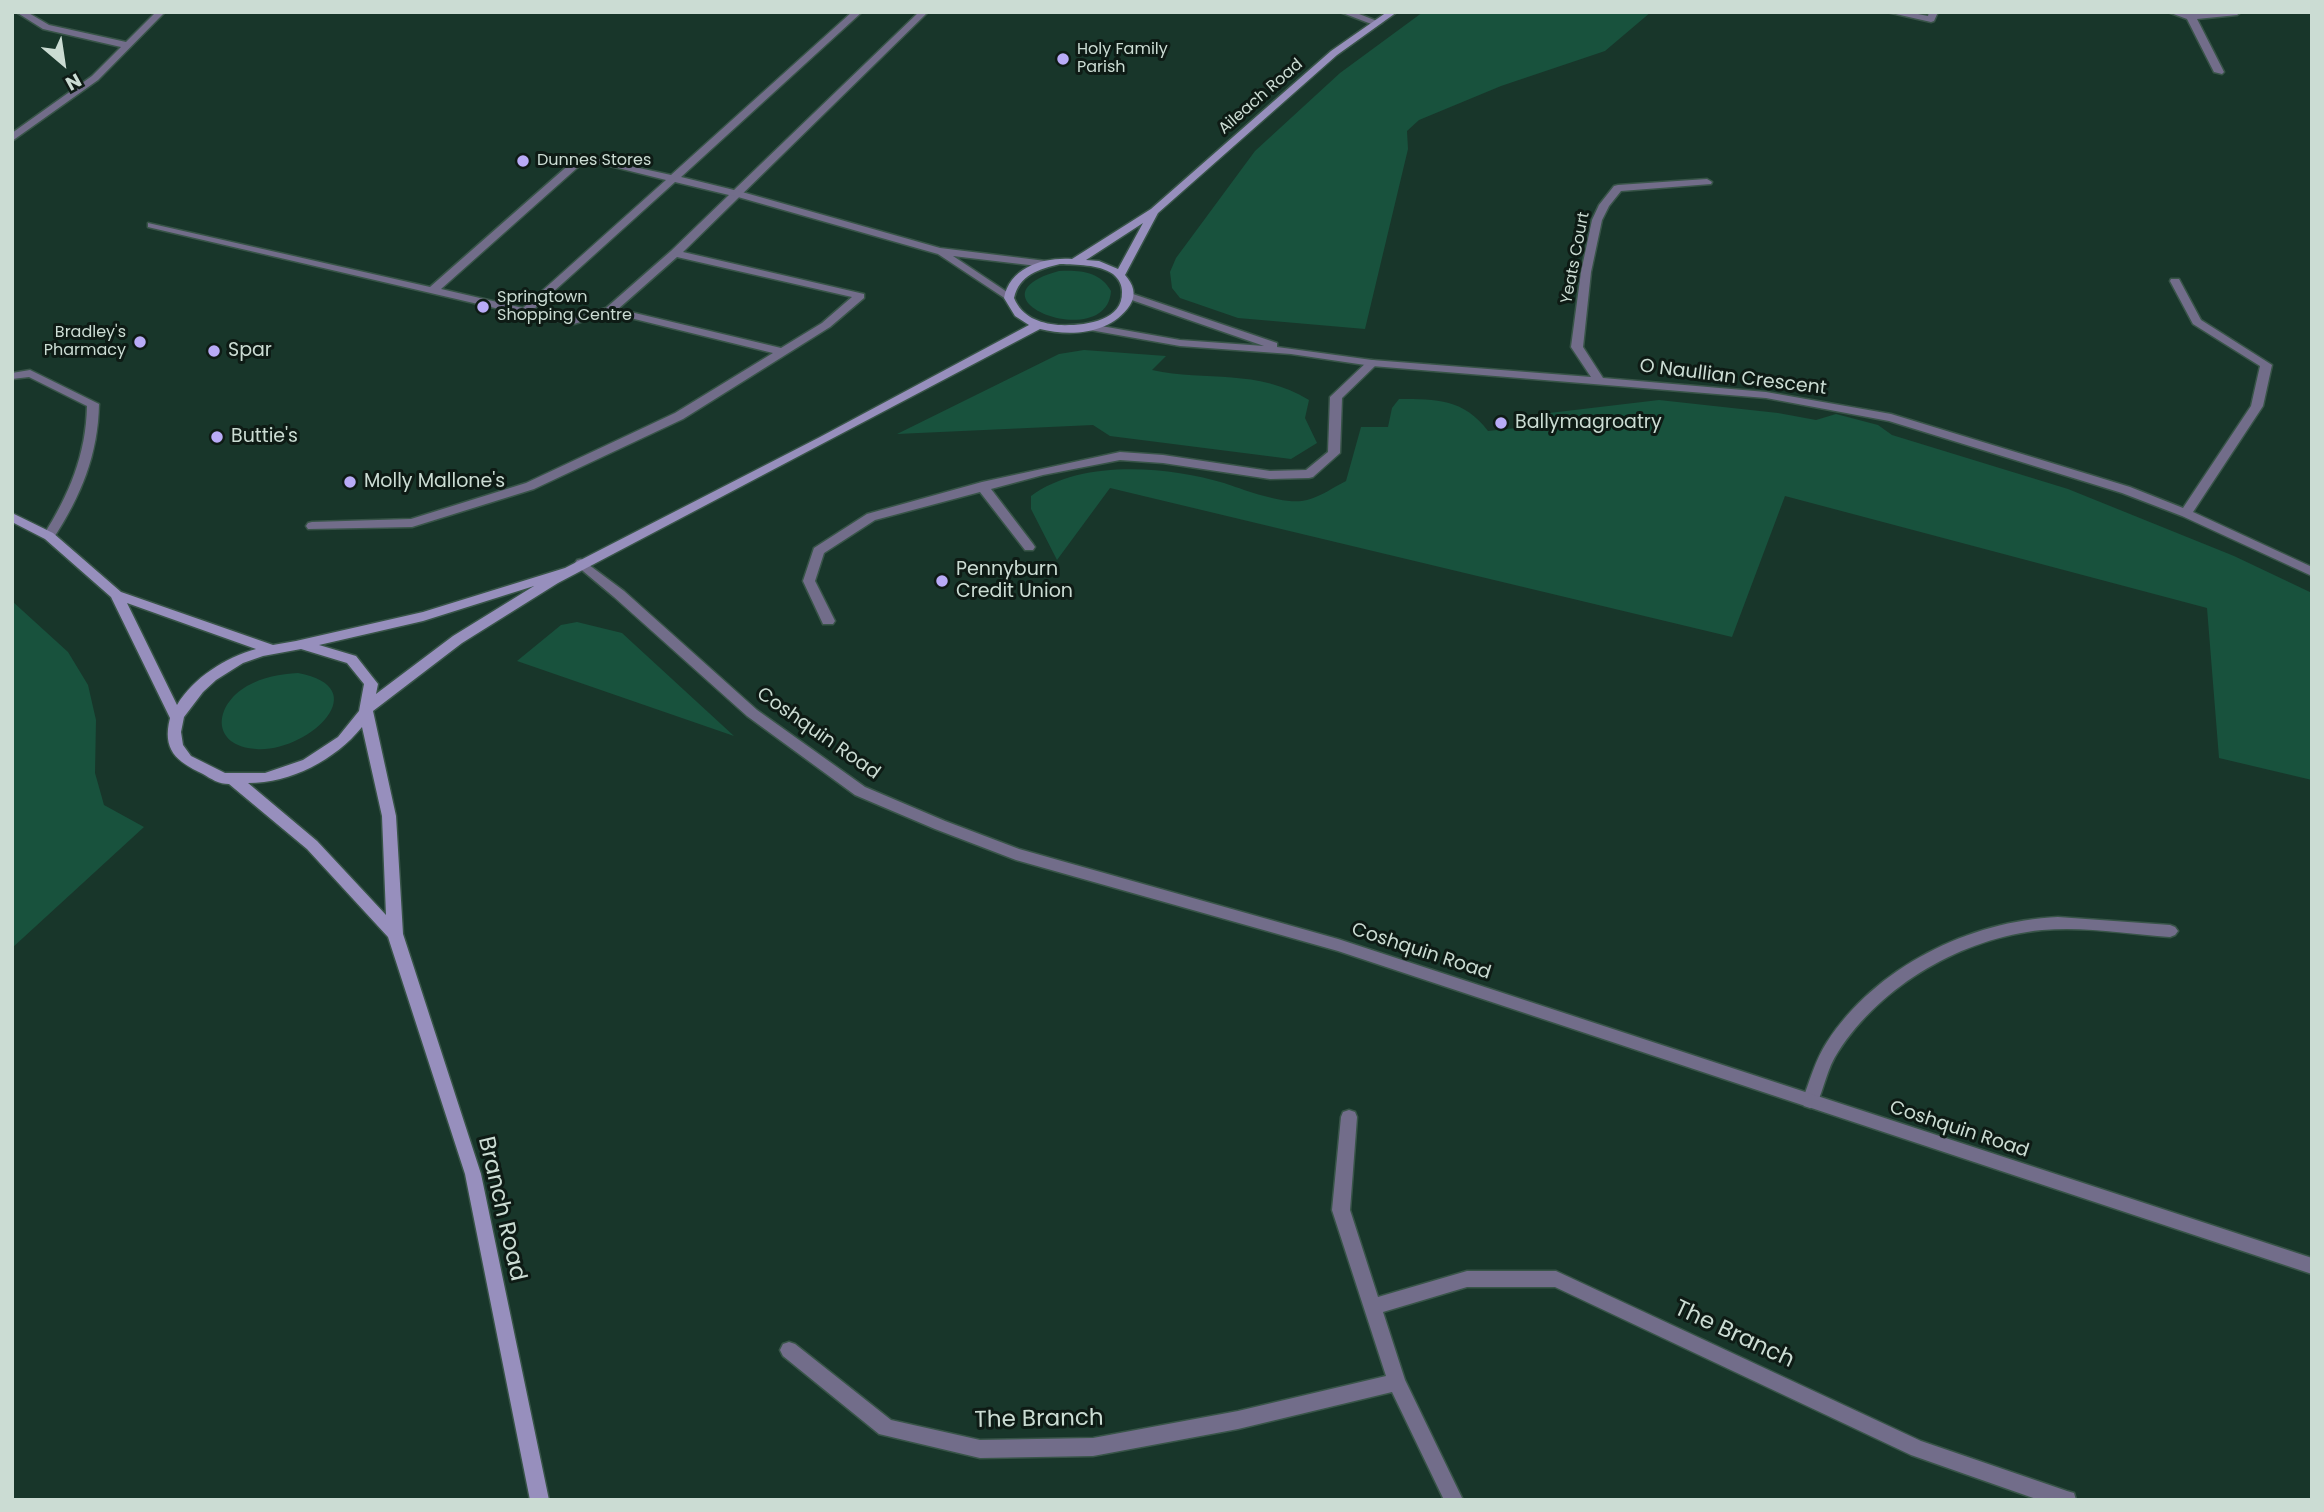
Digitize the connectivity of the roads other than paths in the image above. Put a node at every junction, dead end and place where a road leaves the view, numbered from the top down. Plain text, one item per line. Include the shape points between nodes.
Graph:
1 (20, 12) edge
2 (161, 12) edge
3 (858, 12) edge
4 (924, 12) edge
5 (1344, 12) edge
6 (1392, 12) edge
7 (1891, 12) edge
8 (1934, 12) edge
9 (2172, 12) edge
10 (2237, 12) edge
11 (2191, 17) junction
12 (1377, 23) junction
13 (126, 45) junction
14 (2219, 72) dead end
15 (12, 138) edge
16 (676, 179) junction
17 (1707, 182) dead end
18 (735, 193) junction
19 (1154, 211) junction
20 (152, 225) dead end
21 (939, 251) junction
22 (674, 253) junction
23 (1076, 261) junction
24 (1046, 264) junction
25 (1120, 275) junction
26 (2175, 281) dead end
27 (433, 290) junction
28 (1130, 296) junction
29 (1009, 298) junction
30 (610, 310) junction
31 (525, 313) junction
32 (1038, 325) junction
33 (1090, 327) junction
34 (1291, 351) junction
35 (782, 352) junction
36 (1372, 363) junction
37 (12, 376) edge
38 (1598, 380) junction
39 (982, 486) junction
40 (2186, 513) junction
41 (12, 517) edge
42 (312, 526) dead end
43 (49, 536) junction
44 (1029, 547) dead end
45 (581, 563) junction
46 (564, 572) junction
47 (2312, 572) edge
48 (116, 595) junction
49 (828, 621) dead end
50 (302, 645) junction
51 (270, 649) junction
52 (367, 711) junction
53 (177, 718) junction
54 (233, 779) junction
55 (2170, 931) dead end
56 (394, 934) junction
57 (1810, 1101) junction
58 (1349, 1118) dead end
59 (2312, 1266) edge
60 (1373, 1307) junction
61 (789, 1350) dead end
62 (1397, 1382) junction
63 (540, 1500) edge
64 (1454, 1500) edge
65 (2067, 1500) edge

1 - 13 street via 46,27
2 - 13 street
3 - 16 street
4 - 18 street
5 - 12 street
6 - 12 street, Aileach Road
7 - 8 street via 1931,19
9 - 11 street
10 - 11 street
11 - 14 street
12 - 19 street, Aileach Road via 1334,53
13 - 15 street via 95,78
16 - 18 street
16 - 27 street via 584,157
16 - 31 street
17 - 38 street, Yeats Court via 1618,188 1604,205 1586,272 1577,347
18 - 21 street
18 - 22 street
19 - 23 street, Aileach Road
19 - 25 street, Aileach Road
20 - 27 street
21 - 24 street
21 - 29 street
22 - 30 street
22 - 35 street via 860,296
23 - 24 street
23 - 25 street via 1101,265
24 - 29 street via 1018,278
25 - 28 street
26 - 40 street via 2197,322 2266,365 2257,406
27 - 31 street
28 - 33 street via 1119,314
28 - 34 street, O Naullian Crescent
29 - 32 street via 1017,314
30 - 31 street via 573,321
30 - 35 street
32 - 33 street via 1073,330
32 - 45 street
33 - 34 street, O Naullian Crescent via 1180,342
34 - 36 street, O Naullian Crescent
35 - 42 street via 679,416 530,486 412,523
36 - 38 street, O Naullian Crescent
36 - 39 street via 1336,397 1334,453 1309,474 1270,475 1120,456
37 - 43 street via 30,373 93,404 94,428 86,462 69,507
38 - 40 street, O Naullian Crescent via 1766,395 1891,418 2126,490
39 - 44 street
39 - 49 street via 871,517 818,551 809,581
40 - 47 street, O Naullian Crescent
41 - 43 street
43 - 48 street
45 - 46 street
45 - 57 street, Coshquin Road via 752,713 860,792 1016,854 1338,945
46 - 50 street via 407,621
46 - 52 street via 443,648
48 - 51 street
48 - 53 street
50 - 51 street
50 - 52 street via 331,649 354,659 367,674 372,693
51 - 53 street via 210,676 189,696
52 - 54 street via 352,735 329,754 266,778
52 - 56 street, Branch Road via 389,816
53 - 54 street via 175,740 184,759 205,772
54 - 56 street, Branch Road via 312,845
55 - 57 street via 2042,924 1988,935 1944,952 1866,1006 1832,1048
56 - 63 street, Branch Road via 474,1174
57 - 59 street, Coshquin Road
58 - 60 street via 1341,1210
60 - 62 street
60 - 65 street, The Branch via 1467,1279 1556,1279 1918,1449
61 - 62 street, The Branch via 886,1428 980,1449 1093,1447 1238,1420
62 - 64 street

